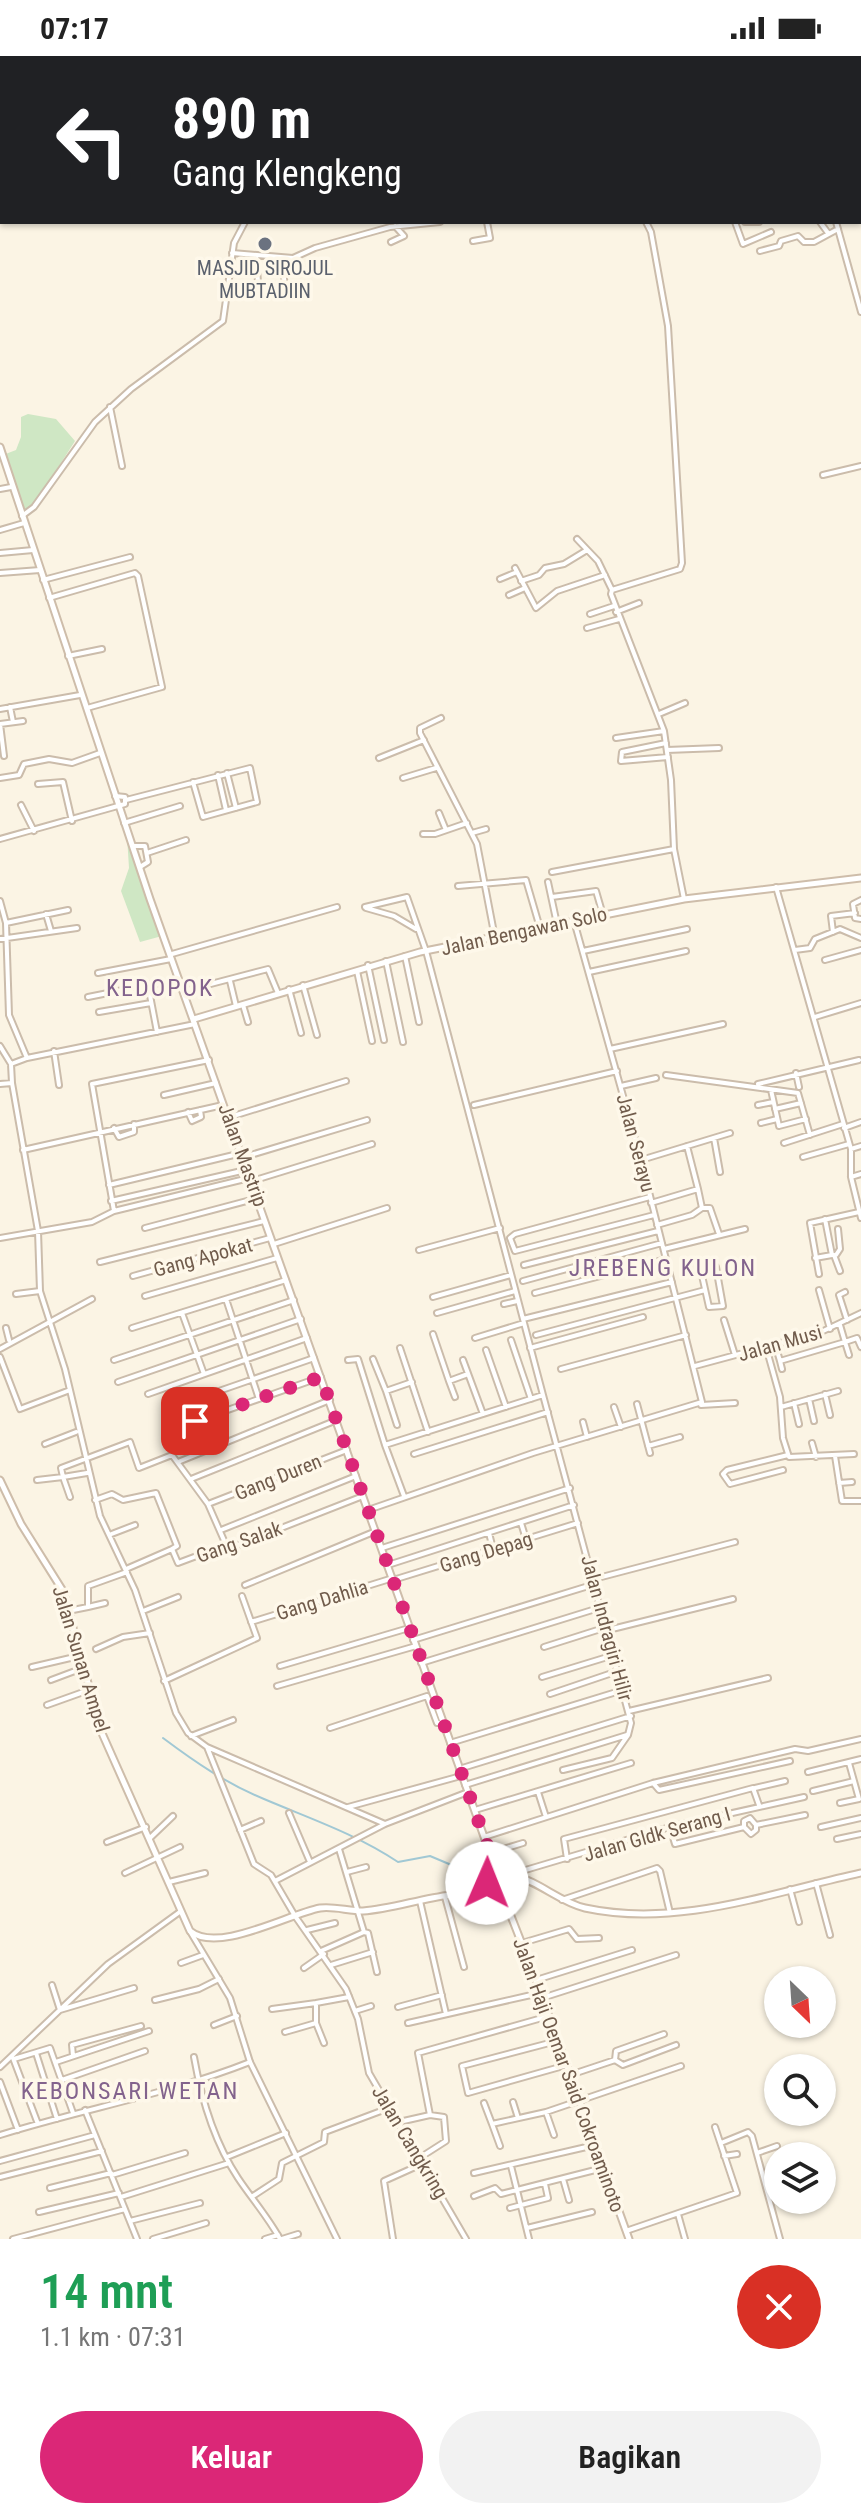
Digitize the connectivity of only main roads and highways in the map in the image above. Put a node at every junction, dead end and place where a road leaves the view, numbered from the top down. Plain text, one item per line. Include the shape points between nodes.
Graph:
1 (0, 447) edge
2 (861, 878) edge
3 (195, 1022) junction
4 (0, 1480) edge
5 (3, 1493) edge
6 (493, 1862) junction
7 (503, 1870) junction
8 (861, 1873) edge
9 (490, 1875) junction
10 (513, 1875) junction
11 (526, 1880) junction
12 (517, 1883) junction
13 (486, 1888) junction
14 (477, 1895) junction
15 (491, 1896) junction
16 (510, 1899) junction
17 (499, 1901) junction
18 (509, 1911) junction
19 (629, 2239) edge

1 - 3 main road, Jalan Mastrip
2 - 3 main road, Jalan Bengawan Solo via 684,899 426,951 357,968
3 - 6 main road, Jalan Mastrip
4 - 5 main road, Jalan Sunan Ampel
5 - 14 main road, Jalan Sunan Ampel via 78,1609 79,1656 101,1731 190,1931 205,1937 244,1932 319,1908 360,1911
6 - 7 main road
6 - 9 main road
7 - 9 main road
7 - 10 main road
8 - 11 main road via 671,1915 608,1912 561,1900
9 - 13 main road
10 - 11 main road
10 - 12 main road
11 - 12 main road
12 - 16 main road
13 - 14 main road
13 - 15 main road
14 - 15 main road
15 - 17 main road
16 - 17 main road
16 - 18 main road
17 - 18 main road
18 - 19 main road, Jalan Haji Oemar Said Cokroaminoto

